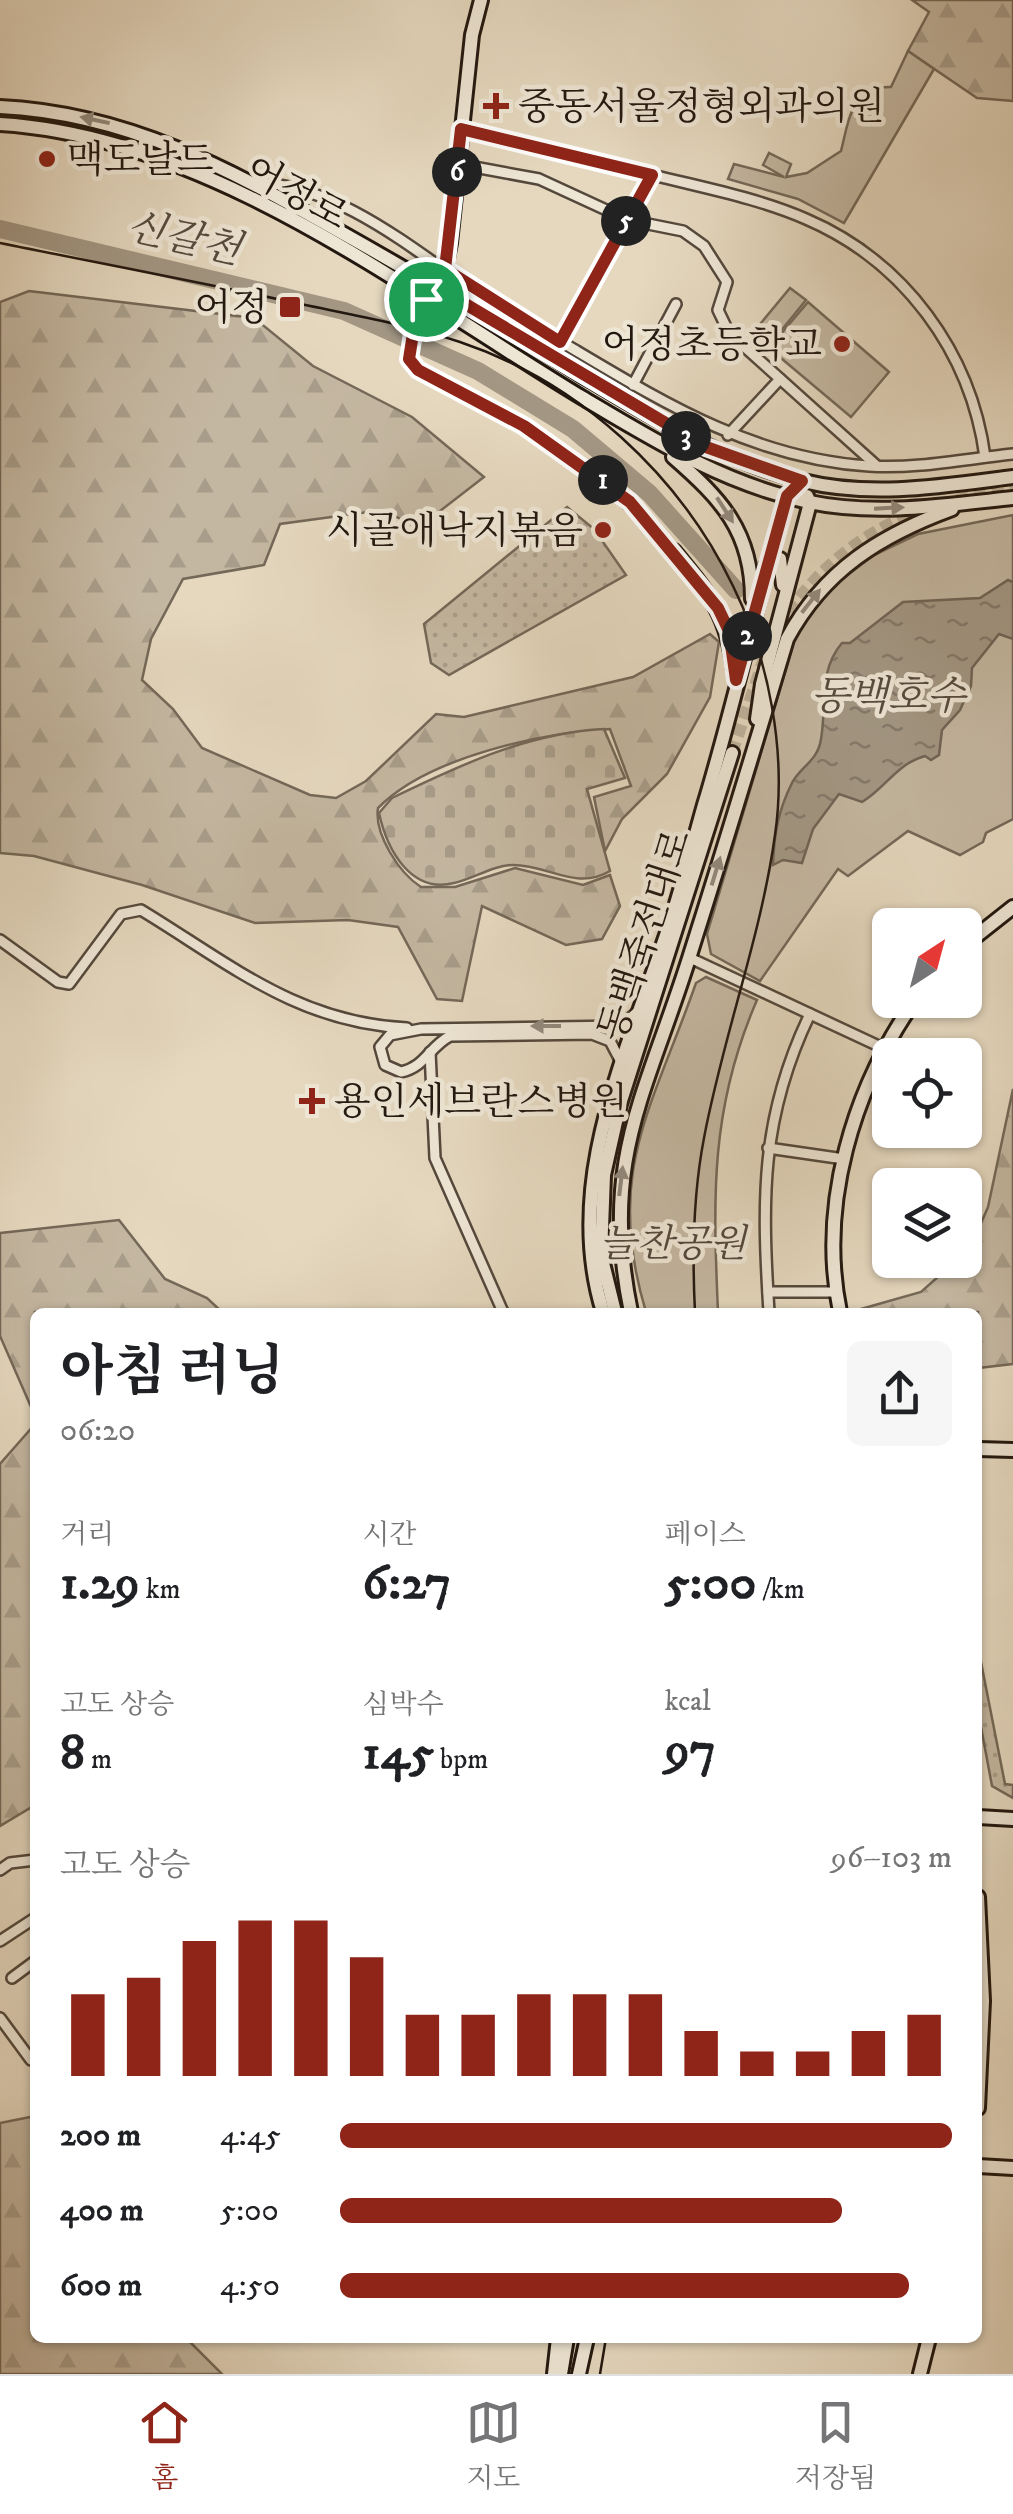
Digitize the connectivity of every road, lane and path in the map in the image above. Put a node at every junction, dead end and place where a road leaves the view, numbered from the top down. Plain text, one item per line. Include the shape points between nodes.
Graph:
1 (481, 0) edge
2 (0, 107) edge
3 (15, 108) junction
4 (7, 124) edge
5 (461, 129) junction
6 (458, 164) junction
7 (652, 175) junction
8 (255, 183) junction
9 (628, 220) junction
10 (445, 269) junction
11 (435, 286) junction
12 (426, 299) junction
13 (676, 304) dead end
14 (560, 342) junction
15 (780, 378) junction
16 (633, 385) junction
17 (728, 435) junction
18 (656, 442) junction
19 (1013, 454) edge
20 (985, 457) junction
21 (877, 466) junction
22 (1013, 477) edge
23 (802, 481) junction
24 (787, 496) junction
25 (1013, 498) edge
26 (810, 502) junction
27 (968, 502) junction
28 (674, 551) joint
29 (767, 564) junction
30 (784, 603) junction
31 (752, 615) junction
32 (736, 680) junction
33 (732, 753) tunnel mouth
34 (752, 756) junction
35 (1013, 907) edge
36 (982, 932) edge
37 (0, 940) edge
38 (690, 958) junction
39 (638, 1011) junction
40 (810, 1014) junction
41 (373, 1026) junction
42 (421, 1029) junction
43 (384, 1038) junction
44 (872, 1043) edge
45 (430, 1052) junction
46 (620, 1060) junction
47 (414, 1070) junction
48 (872, 1077) edge
49 (432, 1089) junction
50 (618, 1110) junction
51 (768, 1148) junction
52 (597, 1150) junction
53 (844, 1159) junction
54 (593, 1261) junction
55 (610, 1288) junction
56 (768, 1292) junction
57 (836, 1292) junction
58 (501, 1308) edge
59 (601, 1308) edge
60 (614, 1308) edge
61 (631, 1308) edge
62 (769, 1308) edge
63 (839, 1308) edge
64 (982, 1449) edge
65 (1013, 1450) edge
66 (982, 1817) edge
67 (1013, 1819) edge
68 (30, 1861) edge
69 (0, 1870) edge
70 (30, 1921) edge
71 (0, 1942) edge
72 (30, 1965) edge
73 (12, 1978) dead end
74 (982, 1980) edge
75 (0, 2018) edge
76 (982, 2022) edge
77 (30, 2059) edge
78 (982, 2166) edge
79 (1013, 2168) edge
80 (558, 2343) edge
81 (566, 2343) edge
82 (579, 2343) edge
83 (585, 2343) edge
84 (928, 2343) edge
85 (557, 2374) edge
86 (576, 2374) edge
87 (920, 2374) edge

1 - 5 main road
2 - 3 main road, 어정로
3 - 4 main road
8 -> 3 main road, 어정로 via 120,125
4 - 12 main road, 어정로 via 94,136 171,162
5 - 6 main road
5 - 7 street
6 - 9 street via 538,179
6 - 10 main road
7 - 9 street
7 - 20 street via 790,212 883,266 951,349 976,410
8 - 10 street via 274,183 362,216
8 - 11 main road, 어정로
9 - 14 street
9 - 15 street via 669,226 704,246 727,282 718,310 730,333
10 - 11 main road
10 - 14 street
11 - 12 main road
11 - 23 main road, 어정로 via 706,447
12 - 18 main road, 어정로
12 - 28 street via 409,351 418,370 590,470
13 - 16 street
14 - 16 street
15 - 17 street
15 - 21 street
16 - 17 street
17 - 21 street via 806,458
18 - 24 main road, 어정로
18 -> 31 main road via 720,498 739,531 750,569
19 - 20 street
20 - 21 street
22 - 23 main road via 914,490
23 - 24 main road
23 - 26 main road
24 - 26 main road, 어정로
24 - 29 main road
25 - 27 main road
26 -> 27 main road via 877,509
26 - 30 main road
34 -> 27 main road via 804,607 880,540
28 - 32 main road via 718,608 729,631
29 - 30 main road via 780,559
29 - 31 main road
30 - 34 main road
31 - 32 main road
32 - 39 main road
33 - 50 main road, 동백죽전대로
38 -> 34 main road, 동백죽전대로
35 - 36 main road
37 - 41 street via 69,984 122,914 141,910 269,992
38 - 40 street
61 -> 38 main road, 동백죽전대로 via 619,1192 630,1126
39 -> 42 street via 621,1026
39 - 46 main road
40 - 44 street
40 - 51 street via 780,1082
41 - 42 street
41 - 43 street
42 - 43 street
43 - 47 street via 380,1052 388,1068
45 - 46 street via 459,1034 592,1034 610,1041
45 - 47 street
45 - 49 street
46 - 52 main road
47 - 49 street
48 - 53 main road
49 - 58 street via 435,1158
50 - 52 main road
50 - 55 main road, 동백죽전대로 via 604,1175 601,1256
51 - 53 street
51 - 56 street
52 - 54 main road via 590,1194
53 - 57 main road via 833,1230
54 - 55 main road
54 - 59 main road
55 - 60 main road, 동백죽전대로
56 - 57 street
56 - 62 street
57 - 63 main road
64 - 65 main road
66 - 67 main road
68 - 69 street
70 - 71 street
72 - 73 street
74 - 76 main road
75 - 77 street
78 - 79 main road
80 - 85 main road
81 - 85 main road
82 - 86 main road
83 - 86 main road
84 - 87 main road

